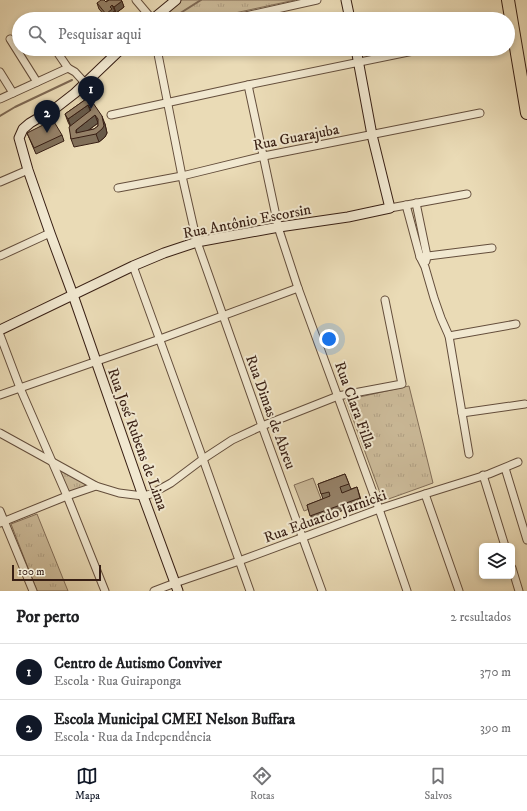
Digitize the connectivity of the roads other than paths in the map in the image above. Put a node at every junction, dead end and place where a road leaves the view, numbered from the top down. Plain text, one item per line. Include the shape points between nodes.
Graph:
1 (136, 0) edge
2 (176, 0) edge
3 (318, 0) edge
4 (346, 0) edge
5 (508, 0) edge
6 (147, 12) edge
7 (161, 12) edge
8 (264, 12) edge
9 (349, 12) edge
10 (510, 12) edge
11 (10, 39) dead end
12 (12, 42) edge
13 (515, 42) edge
14 (21, 56) edge
15 (60, 56) edge
16 (114, 56) edge
17 (158, 56) edge
18 (358, 56) edge
19 (389, 56) edge
20 (359, 62) junction
21 (68, 68) junction
22 (0, 72) edge
23 (37, 82) junction
24 (86, 84) junction
25 (248, 85) junction
26 (13, 93) junction
27 (0, 99) edge
28 (167, 102) junction
29 (480, 113) dead end
30 (527, 113) edge
31 (111, 115) dead end
32 (372, 135) junction
33 (264, 156) junction
34 (28, 170) junction
35 (182, 176) junction
36 (0, 182) edge
37 (118, 188) dead end
38 (467, 194) dead end
39 (416, 203) junction
40 (406, 205) junction
41 (390, 208) junction
42 (279, 227) junction
43 (421, 228) junction
44 (413, 230) junction
45 (50, 233) junction
46 (197, 242) junction
47 (492, 248) dead end
48 (0, 256) edge
49 (423, 256) junction
50 (133, 266) junction
51 (298, 288) junction
52 (73, 295) junction
53 (385, 300) dead end
54 (222, 316) junction
55 (516, 324) dead end
56 (0, 330) edge
57 (0, 335) edge
58 (449, 336) junction
59 (160, 339) junction
60 (96, 362) junction
61 (20, 388) junction
62 (0, 395) edge
63 (338, 396) junction
64 (525, 404) dead end
65 (462, 413) junction
66 (262, 426) junction
67 (0, 433) edge
68 (469, 454) dead end
69 (203, 459) junction
70 (51, 461) junction
71 (518, 462) dead end
72 (505, 468) junction
73 (483, 475) junction
74 (96, 486) junction
75 (425, 494) junction
76 (67, 496) junction
77 (143, 496) junction
78 (379, 509) junction
79 (0, 511) edge
80 (2, 522) edge
81 (302, 537) junction
82 (527, 540) edge
83 (504, 543) edge
84 (239, 561) junction
85 (515, 578) edge
86 (177, 587) edge
87 (33, 591) edge
88 (105, 591) edge
89 (154, 591) edge
90 (250, 591) edge
91 (322, 591) edge
92 (407, 591) edge
93 (459, 591) edge
94 (519, 591) edge

1 - 6 street
2 - 7 street
3 - 8 street
4 - 9 street
5 - 10 highway
11 - 12 street
13 - 30 highway
14 - 23 street
15 - 21 street
16 - 24 street
17 - 28 street, Rua Dimas de Abreu
18 - 20 street
19 - 20 street
20 - 25 street
20 - 32 street
21 - 23 street
21 - 24 street
22 - 26 street
23 - 26 street
24 - 34 street, Rua José Rubens de Lima via 23,130 19,138
25 - 28 street
25 - 33 street, Rua Clara Filla
26 - 27 street
28 - 31 street
28 - 35 street, Rua Dimas de Abreu
29 - 32 street, Rua Guarajuba
32 - 33 street, Rua Guarajuba
32 - 41 street
33 - 35 street, Rua Guarajuba
33 - 42 street, Rua Clara Filla
34 - 36 street
34 - 45 street, Rua José Rubens de Lima
35 - 37 street, Rua Guarajuba
35 - 46 street, Rua Dimas de Abreu
38 - 39 street, Rua Antônio Escorsin
39 - 40 street, Rua Antônio Escorsin
39 - 43 street
40 - 41 street, Rua Antônio Escorsin
40 - 44 street
41 - 42 street, Rua Antônio Escorsin
42 - 46 street, Rua Antônio Escorsin
42 - 51 street, Rua Clara Filla
43 - 44 street
43 - 49 street
44 - 49 street
45 - 48 street
45 - 52 street, Rua José Rubens de Lima
46 - 50 street, Rua Antônio Escorsin
46 - 54 street, Rua Dimas de Abreu
47 - 49 street
49 - 58 street via 434,298
50 - 52 street, Rua Antônio Escorsin
50 - 59 street
51 - 54 street
51 - 63 street, Rua Clara Filla
52 - 56 street, Rua Antônio Escorsin
52 - 60 street, Rua José Rubens de Lima
53 - 63 street via 402,384
54 - 59 street
54 - 66 street, Rua Dimas de Abreu
55 - 58 street
57 - 61 street
58 - 65 street
59 - 60 street
59 - 69 street
60 - 61 street
60 - 77 street, Rua José Rubens de Lima
61 - 62 street
61 - 70 street
63 - 66 street
63 - 78 street, Rua Clara Filla
64 - 65 street
65 - 68 street
66 - 69 street via 232,440
66 - 81 street, Rua Dimas de Abreu
67 - 70 street
69 - 77 street via 171,483
69 - 84 street
70 - 74 street
70 - 76 street
71 - 72 street, Rua Eduardo Jarnicki
72 - 73 street, Rua Eduardo Jarnicki
72 - 82 street
73 - 75 street, Rua Eduardo Jarnicki
73 - 83 street
74 - 76 street
74 - 77 street via 119,493
75 - 78 street, Rua Eduardo Jarnicki
75 - 93 street
76 - 80 street
76 - 88 street
77 - 86 street, Rua José Rubens de Lima
78 - 81 street, Rua Eduardo Jarnicki
78 - 92 street, Rua Clara Filla
79 - 80 street
80 - 87 street
81 - 84 street, Rua Eduardo Jarnicki
81 - 91 street, Rua Dimas de Abreu
84 - 86 street, Rua Eduardo Jarnicki
84 - 90 street
85 - 94 street
86 - 89 street, Rua Eduardo Jarnicki

